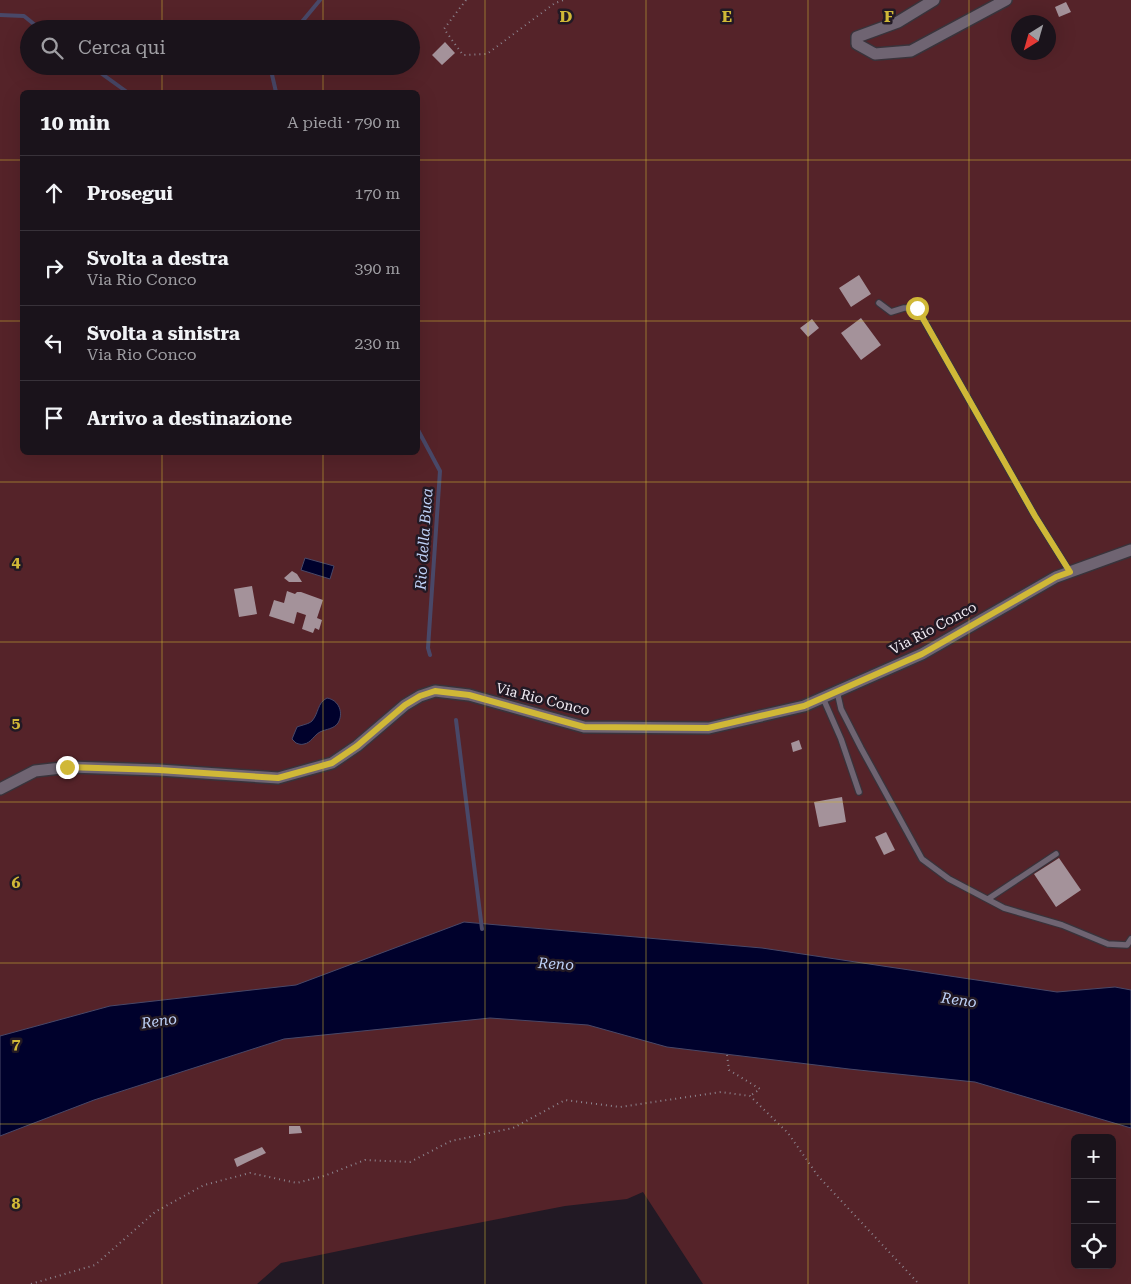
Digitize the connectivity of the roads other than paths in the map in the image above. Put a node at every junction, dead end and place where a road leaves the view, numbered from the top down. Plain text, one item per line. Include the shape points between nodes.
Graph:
1 (934, 0) edge
2 (1006, 0) edge
3 (880, 303) dead end
4 (1131, 550) edge
5 (1070, 572) junction
6 (837, 692) junction
7 (823, 698) junction
8 (0, 790) edge
9 (859, 792) dead end
10 (1056, 854) dead end
11 (988, 899) junction
12 (1131, 939) edge

1 - 2 street via 898,22 857,37 857,44 876,54 911,51
3 - 5 lane via 891,312 917,308
4 - 5 street, Via Rio Conco
5 - 6 street, Via Rio Conco via 922,654
6 - 7 street, Via Rio Conco
6 - 11 lane via 841,709 922,859 949,879
7 - 8 street, Via Rio Conco via 804,706 708,728 636,729 584,727 469,695 435,691 405,705 332,763 278,778 70,767 35,771
7 - 9 lane
10 - 11 lane
11 - 12 lane via 1004,908 1108,944 1127,945

